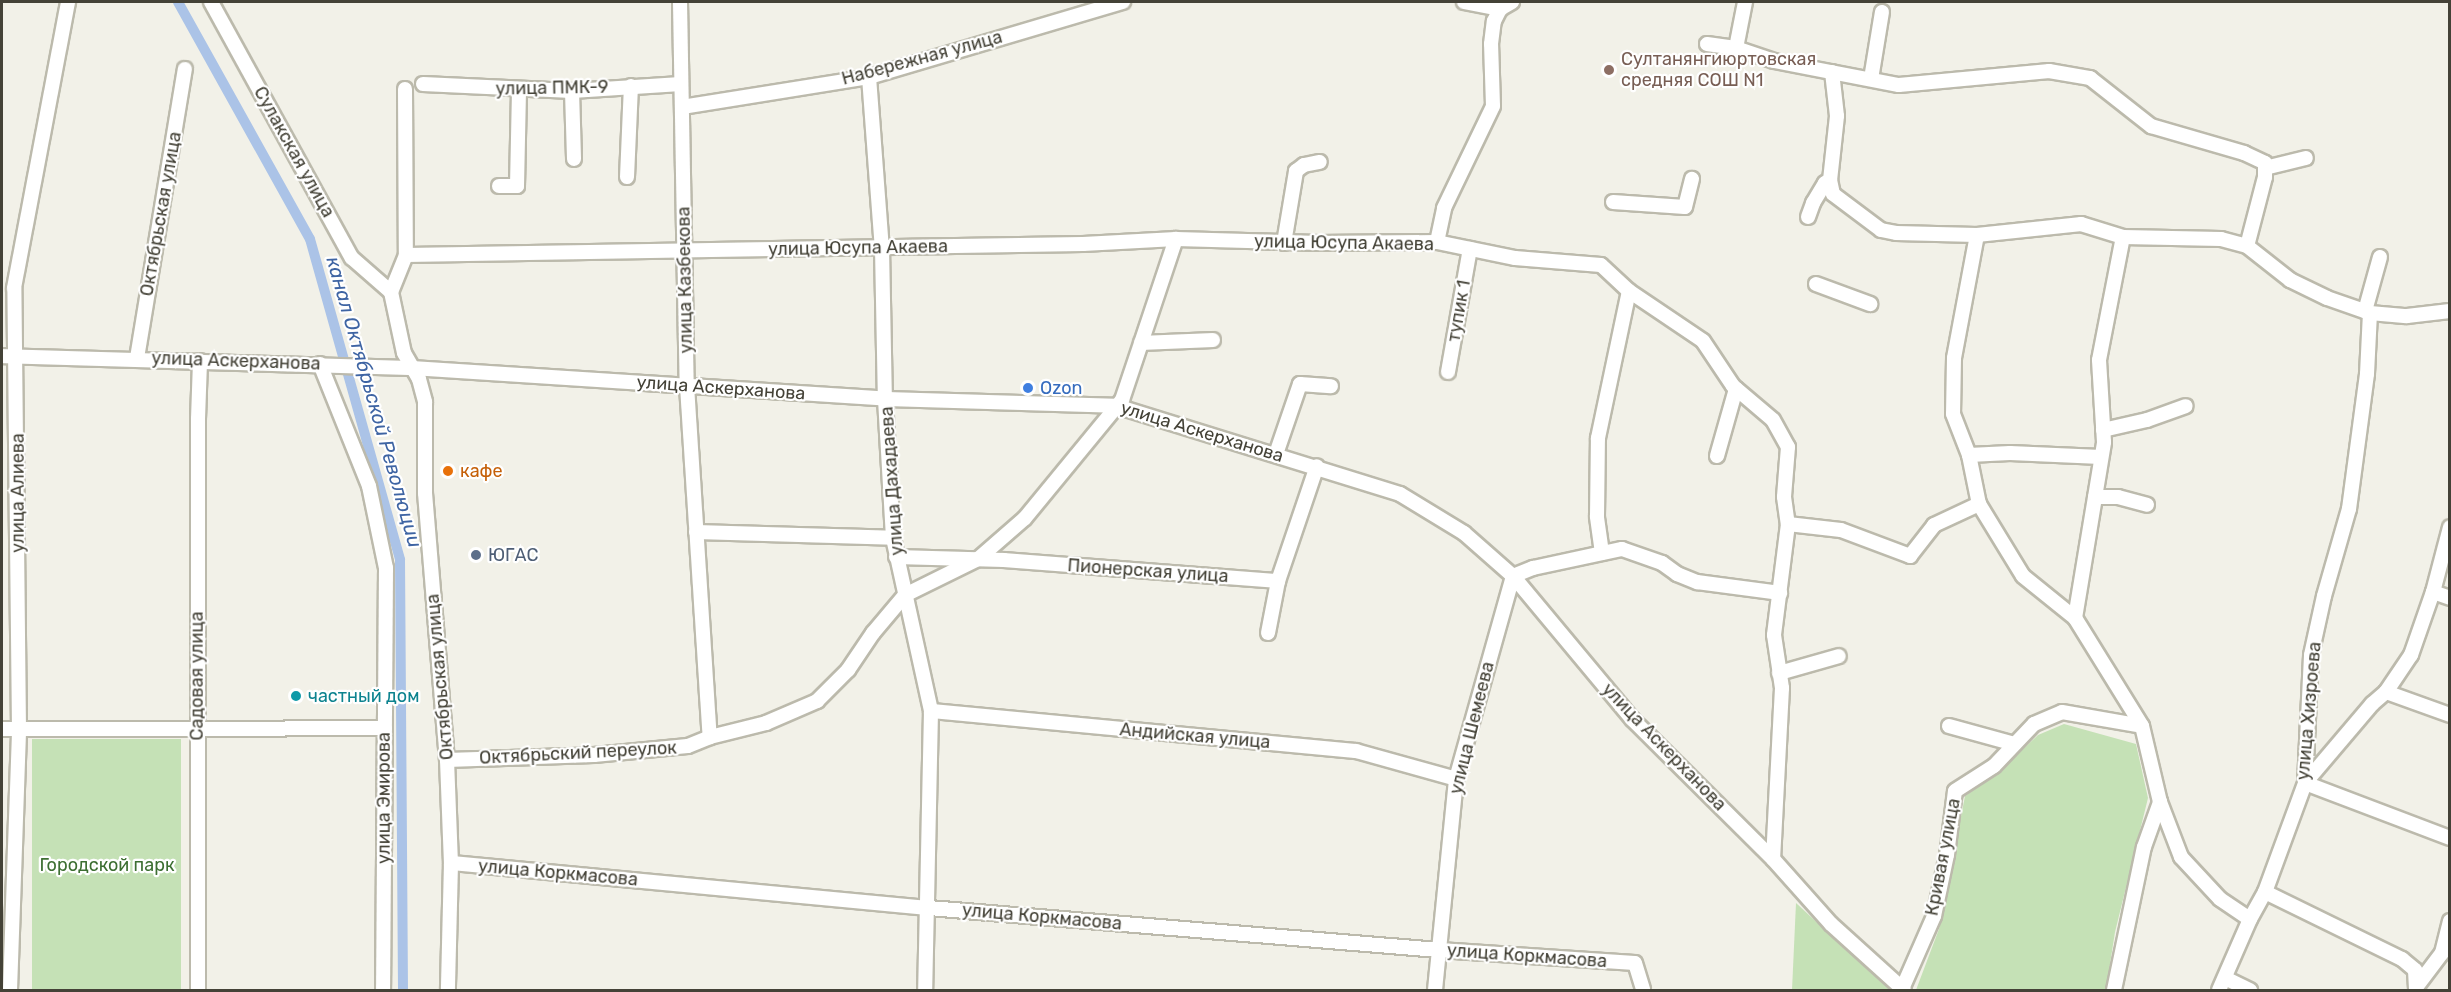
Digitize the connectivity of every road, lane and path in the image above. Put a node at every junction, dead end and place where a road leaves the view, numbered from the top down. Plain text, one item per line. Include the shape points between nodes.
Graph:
1 (68, 2) edge
2 (211, 2) edge
3 (680, 2) edge
4 (1123, 2) edge
5 (1464, 2) edge
6 (1745, 2) edge
7 (1506, 5) edge
8 (1882, 12) dead end
9 (1707, 44) dead end
10 (1736, 48) junction
11 (185, 69) dead end
12 (1832, 72) junction
13 (869, 77) junction
14 (1871, 80) junction
15 (423, 84) dead end
16 (681, 84) junction
17 (631, 86) junction
18 (405, 89) dead end
19 (519, 90) junction
20 (572, 91) junction
21 (682, 107) junction
22 (2306, 158) dead end
23 (574, 159) dead end
24 (1320, 162) dead end
25 (2265, 168) junction
26 (627, 177) dead end
27 (1692, 178) dead end
28 (1830, 180) junction
29 (499, 186) dead end
30 (1613, 202) dead end
31 (1808, 217) dead end
32 (1977, 235) junction
33 (2123, 237) junction
34 (1176, 239) junction
35 (1437, 242) junction
36 (1284, 243) junction
37 (2247, 246) junction
38 (882, 248) junction
39 (1470, 249) junction
40 (684, 251) junction
41 (406, 255) junction
42 (2380, 256) dead end
43 (1816, 284) dead end
44 (1629, 291) junction
45 (391, 292) junction
46 (1870, 304) dead end
47 (2450, 311) edge
48 (2368, 312) junction
49 (1213, 340) dead end
50 (1141, 343) junction
51 (2, 356) edge
52 (17, 357) junction
53 (137, 358) junction
54 (200, 362) junction
55 (326, 364) junction
56 (411, 368) junction
57 (1448, 372) dead end
58 (687, 386) junction
59 (1331, 386) dead end
60 (1736, 389) junction
61 (885, 399) junction
62 (1116, 406) junction
63 (2186, 406) dead end
64 (2103, 430) junction
65 (1276, 454) junction
66 (1969, 455) junction
67 (1717, 456) dead end
68 (2102, 457) junction
69 (1317, 466) junction
70 (2095, 497) junction
71 (1979, 504) junction
72 (2147, 505) dead end
73 (1788, 524) junction
74 (2450, 527) edge
75 (696, 532) junction
76 (893, 538) junction
77 (1602, 553) junction
78 (896, 557) junction
79 (978, 559) junction
80 (1513, 576) junction
81 (1278, 581) junction
82 (2433, 592) junction
83 (1780, 593) junction
84 (905, 595) junction
85 (2450, 598) edge
86 (2075, 618) junction
87 (1268, 633) dead end
88 (1839, 656) dead end
89 (1779, 673) junction
90 (2386, 692) junction
91 (931, 711) junction
92 (2450, 715) edge
93 (1949, 726) dead end
94 (2142, 726) junction
95 (2, 729) edge
96 (197, 729) junction
97 (385, 729) junction
98 (20, 730) junction
99 (710, 737) junction
100 (2015, 744) junction
101 (447, 760) junction
102 (1456, 779) junction
103 (2305, 783) junction
104 (2160, 802) junction
105 (2450, 838) edge
106 (1773, 859) junction
107 (451, 863) junction
108 (2265, 892) junction
109 (929, 908) junction
110 (2250, 919) junction
111 (2450, 921) edge
112 (1439, 950) junction
113 (2222, 984) edge
114 (2417, 988) edge
115 (10, 990) edge
116 (198, 990) edge
117 (382, 990) edge
118 (448, 990) edge
119 (925, 990) edge
120 (1435, 990) edge
121 (1643, 990) edge
122 (1903, 990) edge
123 (2114, 990) edge
124 (2250, 990) edge

1 - 52 street, улица Алиева via 18,261 14,327
2 - 45 street, Сулакская улица via 352,258
3 - 16 street, улица Казбекова
4 - 13 street, Набережная улица
5 - 7 street
6 - 10 street
7 - 35 street via 1494,21 1491,44 1493,106 1444,208
8 - 14 street
9 - 10 street
10 - 12 street via 1774,61
11 - 53 street, Октябрьская улица
12 - 14 street
12 - 28 street via 1837,116
13 - 21 street, Набережная улица
13 - 38 street, улица Дахадаева
14 - 25 street via 1899,85 2049,71 2090,78 2151,126 2244,153 2265,163
15 - 19 street, улица ПМК-9
16 - 17 street, улица ПМК-9
16 - 21 street, улица Казбекова
17 - 20 street, улица ПМК-9
17 - 26 street
18 - 41 street
19 - 20 street, улица ПМК-9
19 - 29 street via 517,186
20 - 23 street
21 - 40 street, улица Казбекова
22 - 25 street
24 - 36 street via 1296,171
25 - 37 street
27 - 30 street via 1685,207
28 - 31 street
28 - 32 street via 1833,194 1881,230
32 - 33 street via 2081,224
32 - 66 street via 1954,358 1953,414
33 - 37 street via 2191,237
33 - 64 street via 2099,360
34 - 36 street, улица Юсупа Акаева
34 - 38 street, улица Юсупа Акаева
34 - 50 street, Октябрьский переулок
35 - 36 street, улица Юсупа Акаева
35 - 39 street, улица Юсупа Акаева
37 - 48 street via 2290,280
38 - 40 street, улица Юсупа Акаева
38 - 61 street, улица Дахадаева
39 - 44 street, улица Юсупа Акаева via 1515,258 1601,265
39 - 57 street, тупик 1
40 - 41 street, улица Юсупа Акаева
40 - 58 street, улица Казбекова
41 - 45 street
42 - 48 street, улица Хизроева
43 - 46 street
44 - 60 street, улица Юсупа Акаева via 1703,341
44 - 77 street via 1598,438 1597,516
45 - 56 street, Октябрьская улица via 400,341
47 - 48 street via 2407,316
48 - 103 street, улица Хизроева via 2367,374 2349,509 2312,655
49 - 50 street
50 - 62 street, Октябрьский переулок via 1122,400
51 - 52 street, улица Аскерханова
52 - 53 street, улица Аскерханова
52 - 98 street, улица Алиева
53 - 54 street, улица Аскерханова
54 - 55 street, улица Аскерханова
54 - 96 street, Садовая улица
55 - 56 street, улица Аскерханова
55 - 97 street, улица Эмирова via 369,486 386,568
56 - 58 street, улица Аскерханова
56 - 101 street, Октябрьская улица via 423,390 425,493
58 - 61 street, улица Аскерханова
58 - 75 street, улица Казбекова
59 - 65 street via 1300,384
60 - 67 street
60 - 73 street, улица Юсупа Акаева via 1773,420 1788,447 1784,497
61 - 62 street, улица Аскерханова
61 - 76 street, улица Дахадаева
62 - 65 street, улица Аскерханова
62 - 79 street, Октябрьский переулок via 1025,518
63 - 64 street
64 - 68 street
65 - 69 street, улица Аскерханова
66 - 68 street
66 - 71 street
68 - 70 street
69 - 80 street, улица Аскерханова via 1400,494 1464,533
69 - 81 street
70 - 72 street via 2118,497
70 - 86 street
71 - 73 street via 1934,525 1910,556 1841,530
71 - 86 street via 2023,576
73 - 83 street, улица Юсупа Акаева
74 - 82 street
75 - 76 street
75 - 99 street, улица Казбекова
76 - 78 street, улица Дахадаева
77 - 80 street
77 - 83 street via 1622,549 1662,563 1697,582
78 - 79 street, Пионерская улица
78 - 84 street, улица Дахадаева
79 - 81 street, Пионерская улица
79 - 84 street, Октябрьский переулок
80 - 102 street, улица Шемеева
80 - 106 street, улица Аскерханова via 1633,720
81 - 87 street
82 - 85 street
82 - 90 street via 2411,655
83 - 89 street, улица Юсупа Акаева via 1774,635
84 - 91 street, улица Дахадаева
84 - 99 street, Октябрьский переулок via 848,670 817,701 766,723
86 - 94 street
88 - 89 street
89 - 106 street, улица Юсупа Акаева via 1782,688
90 - 92 street
90 - 103 street
91 - 102 street, Андийская улица via 1356,751
91 - 109 street, улица Дахадаева
93 - 100 street
94 - 100 street, Кривая улица via 2062,712 2034,724
94 - 104 street
95 - 98 street
96 - 97 street
96 - 98 street
96 - 116 street, Садовая улица
97 - 117 street, улица Эмирова
98 - 115 street, улица Алиева
99 - 101 street, Октябрьский переулок via 688,746 658,750
100 - 122 street, Кривая улица via 1994,766 1955,791 1934,916
101 - 107 street, Октябрьская улица
102 - 112 street, улица Шемеева
103 - 105 street
103 - 108 street, улица Хизроева
104 - 110 street via 2181,857 2220,899
104 - 123 street via 2144,847
106 - 122 street, улица Аскерханова via 1830,924
107 - 109 street, улица Коркмасова
107 - 118 street, Октябрьская улица
108 - 110 street, улица Хизроева
108 - 114 street via 2402,959 2415,970
109 - 112 street, улица Коркмасова
109 - 119 street, улица Дахадаева
110 - 113 street, улица Хизроева
111 - 114 street via 2442,953
112 - 120 street, улица Шемеева
112 - 121 street, улица Коркмасова via 1635,963
113 - 124 street

